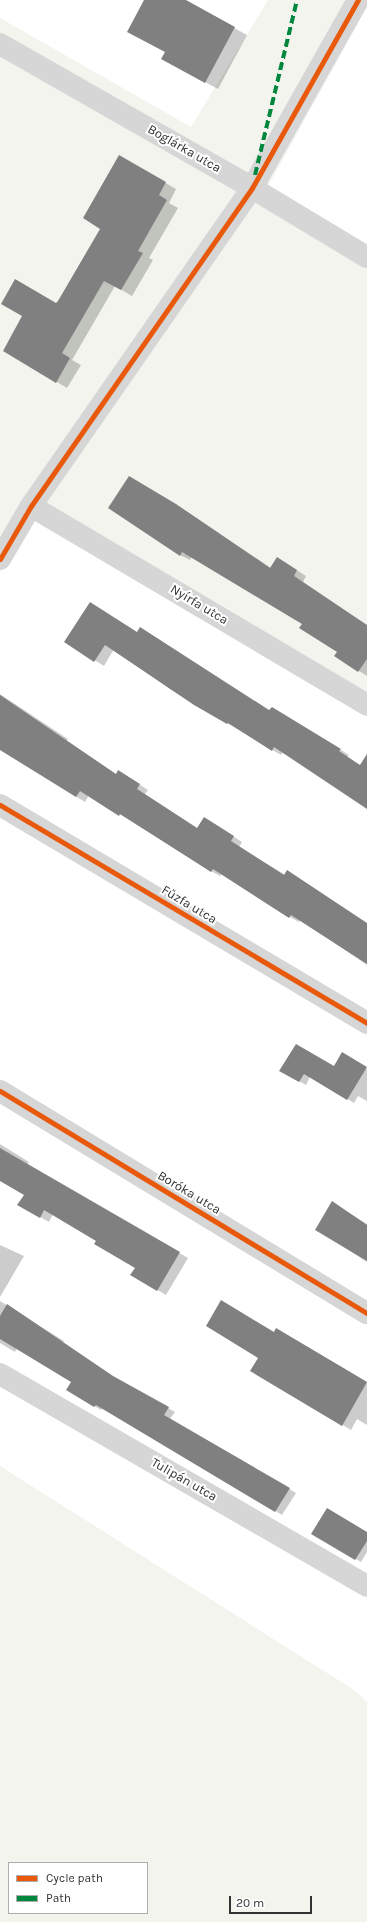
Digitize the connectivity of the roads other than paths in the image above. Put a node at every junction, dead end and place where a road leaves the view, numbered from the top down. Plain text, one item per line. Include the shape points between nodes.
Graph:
1 (358, 0) edge
2 (0, 44) edge
3 (252, 188) junction
4 (367, 257) edge
5 (32, 506) junction
6 (0, 559) edge
7 (367, 705) edge
8 (0, 805) edge
9 (367, 1023) edge
10 (0, 1091) edge
11 (367, 1313) edge
12 (0, 1374) edge
13 (367, 1586) edge

1 - 3 street
2 - 3 street, Boglárka utca
3 - 4 street, Boglárka utca
3 - 5 street
5 - 6 street
5 - 7 street, Nyírfa utca
8 - 9 street, Fűzfa utca
10 - 11 street, Boróka utca
12 - 13 street, Tulipán utca

